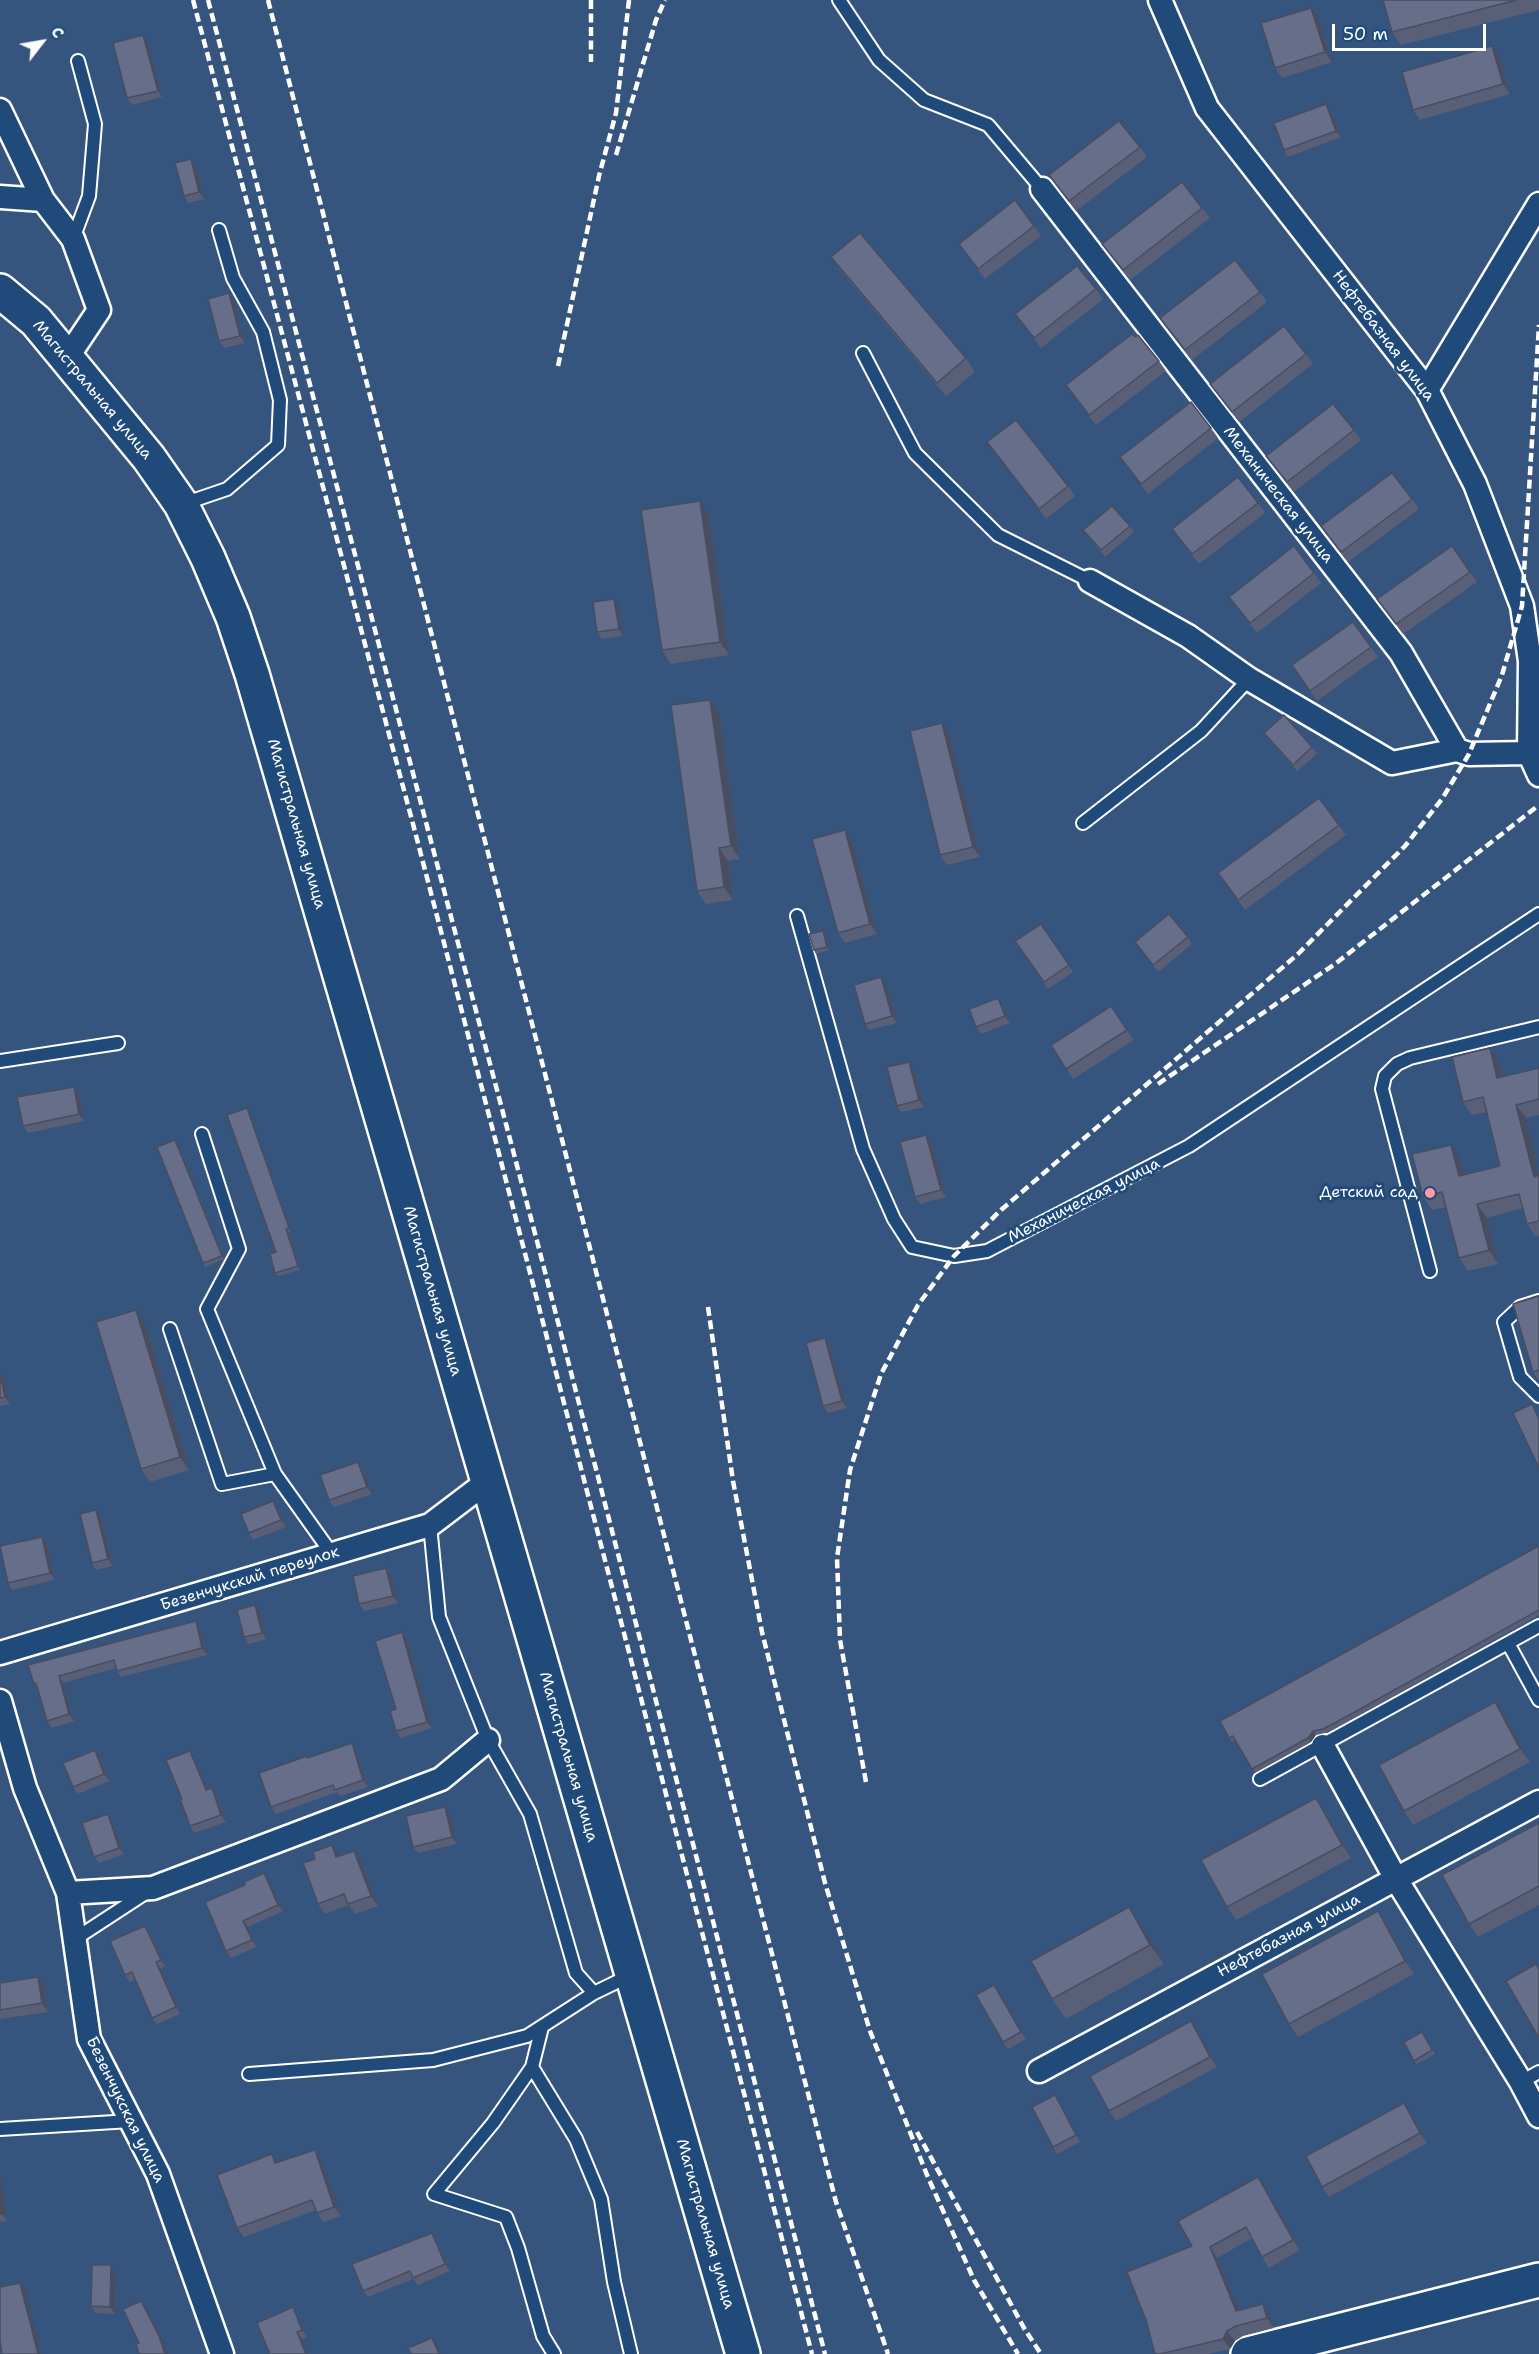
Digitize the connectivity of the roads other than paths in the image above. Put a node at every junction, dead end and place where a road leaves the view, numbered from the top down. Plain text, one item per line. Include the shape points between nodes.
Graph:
1 (839, 0) edge
2 (1160, 0) edge
3 (78, 61) dead end
4 (0, 110) edge
5 (1042, 189) joint
6 (0, 197) edge
7 (43, 200) junction
8 (1539, 204) edge
9 (219, 230) dead end
10 (73, 239) junction
11 (0, 291) edge
12 (863, 353) dead end
13 (67, 358) junction
14 (1427, 390) junction
15 (181, 504) junction
16 (1090, 581) joint
17 (1249, 679) junction
18 (1457, 750) junction
19 (1530, 753) junction
20 (1539, 775) edge
21 (1083, 823) dead end
22 (1539, 914) edge
23 (796, 916) dead end
24 (1539, 1027) edge
25 (118, 1043) dead end
26 (0, 1061) edge
27 (202, 1134) dead end
28 (1430, 1271) dead end
29 (1539, 1301) edge
30 (170, 1329) dead end
31 (1539, 1396) edge
32 (275, 1474) junction
33 (488, 1481) junction
34 (430, 1525) junction
35 (332, 1554) junction
36 (1539, 1626) edge
37 (1508, 1643) junction
38 (0, 1653) edge
39 (1539, 1700) edge
40 (0, 1701) edge
41 (488, 1740) junction
42 (1323, 1746) junction
43 (1260, 1779) dead end
44 (1539, 1802) edge
45 (1396, 1879) junction
46 (153, 1888) junction
47 (68, 1893) junction
48 (75, 1939) junction
49 (632, 1974) junction
50 (594, 1993) junction
51 (542, 2027) junction
52 (532, 2067) junction
53 (1039, 2071) dead end
54 (249, 2074) dead end
55 (1530, 2077) edge
56 (1539, 2116) edge
57 (131, 2121) junction
58 (0, 2129) edge
59 (1539, 2280) edge
60 (222, 2354) edge
61 (554, 2354) edge
62 (631, 2354) edge
63 (743, 2354) edge
64 (1248, 2354) edge

1 - 5 lane via 879,60 924,100 988,125
2 - 14 street, Нефтебазная улица via 1207,108
3 - 10 lane via 95,124 89,196
4 - 7 street
5 - 18 street, Механическая улица via 1401,653
6 - 7 street
7 - 10 street
8 - 14 street
9 - 15 lane via 233,278 263,332 280,400 278,445 227,489
10 - 13 street via 99,310
11 - 13 main road, Магистральная улица via 36,321
12 - 16 lane via 915,453 998,535
13 - 15 main road, Магистральная улица via 149,458
14 - 19 street, Нефтебазная улица via 1474,484 1522,606 1530,661
15 - 33 main road, Магистральная улица via 233,617 252,674
16 - 17 street via 1188,636
17 - 18 street via 1392,763
17 - 21 lane via 1201,731
18 - 19 street via 1469,754
19 - 20 street, Нефтебазная улица
22 - 23 lane, Механическая улица via 1189,1146 987,1251 954,1256 912,1247 894,1219 863,1149
24 - 28 lane via 1410,1058 1385,1076 1382,1089
25 - 26 lane
27 - 32 lane via 239,1249 207,1309
29 - 31 lane via 1520,1307 1504,1322 1520,1377
30 - 32 lane via 222,1484
32 - 35 lane
33 - 34 street, Безенчукский переулок
33 - 49 main road, Магистральная улица
34 - 35 street, Безенчукский переулок
34 - 41 lane via 439,1617
35 - 38 street, Безенчукский переулок
36 - 37 lane
37 - 39 lane
37 - 42 lane
40 - 47 street, Безенчукская улица via 25,1788
41 - 46 street via 441,1779
41 - 50 lane via 530,1814 576,1973
42 - 43 lane
42 - 45 street
44 - 45 street, Нефтебазная улица
45 - 53 street, Нефтебазная улица
45 - 55 street
46 - 47 street
46 - 48 lane
47 - 48 street, Безенчукская улица
48 - 57 street, Безенчукская улица via 89,2039
49 - 50 lane
49 - 63 main road, Магистральная улица
50 - 51 lane
51 - 52 lane
51 - 54 lane via 527,2036 433,2060
52 - 61 lane via 493,2123 434,2194 506,2217 543,2336
52 - 62 lane via 576,2139 601,2199 614,2282
55 - 56 street
57 - 58 lane
57 - 60 street, Безенчукская улица via 158,2174
59 - 64 main road

